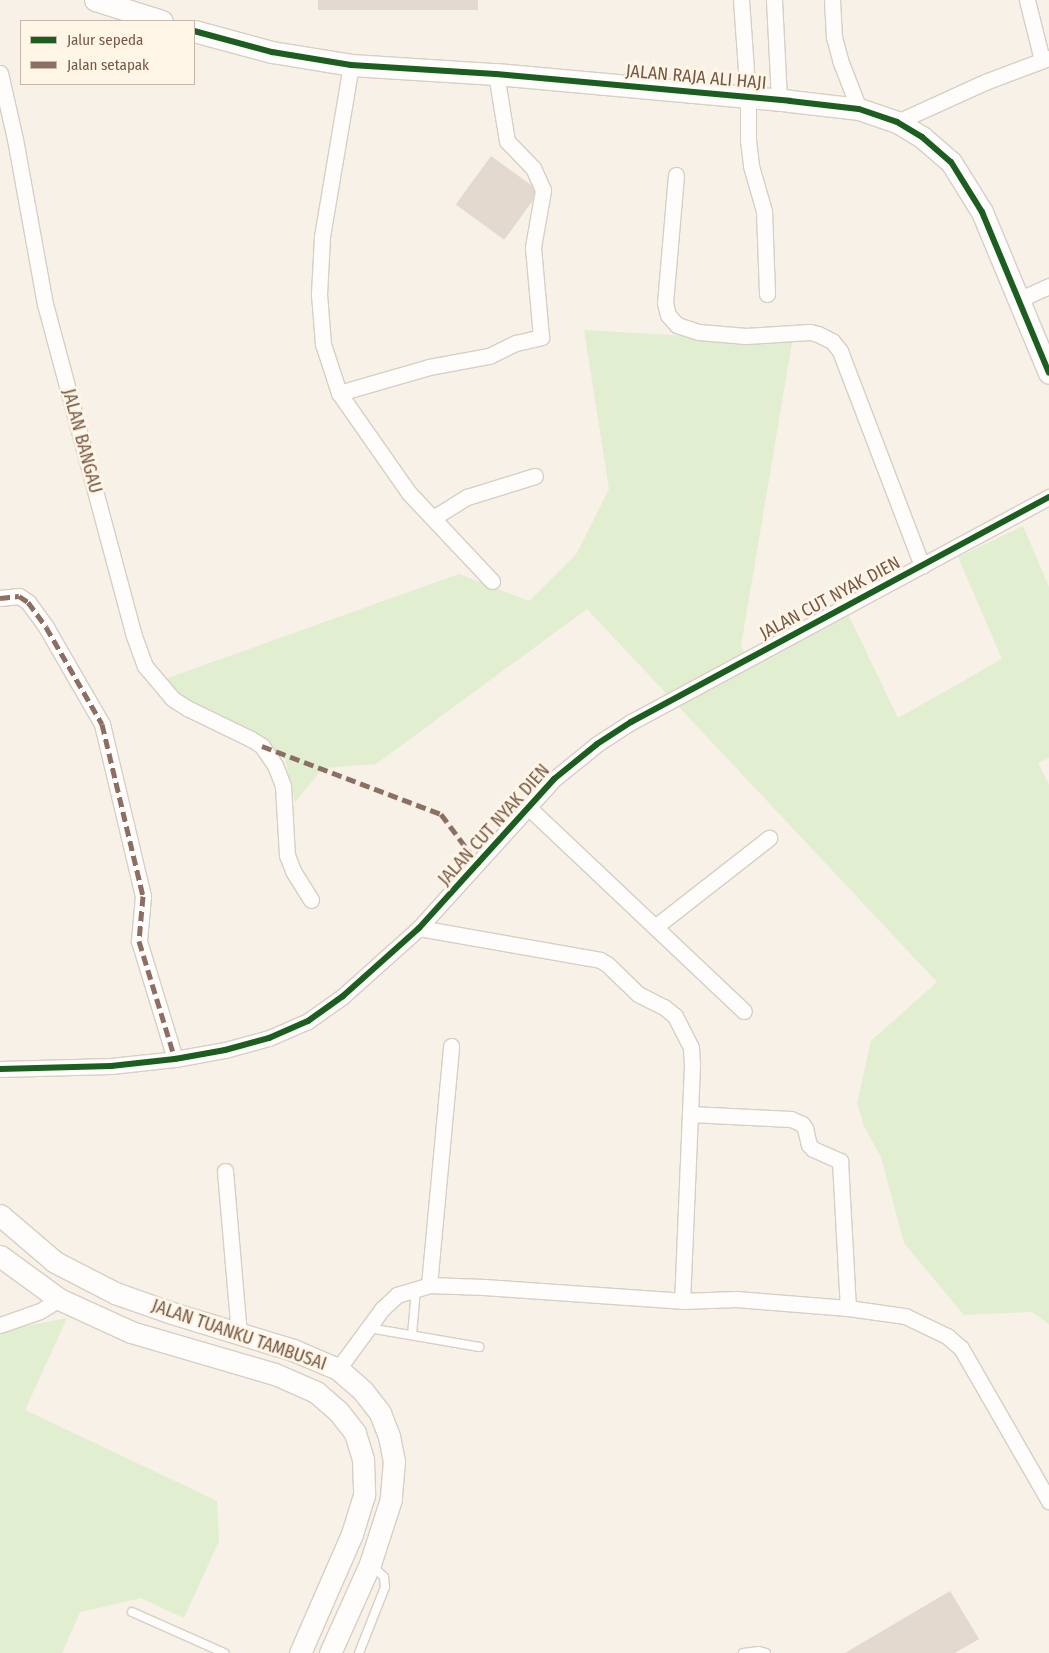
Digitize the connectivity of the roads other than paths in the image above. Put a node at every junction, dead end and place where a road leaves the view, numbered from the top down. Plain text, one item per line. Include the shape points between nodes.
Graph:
1 (96, 0) edge
2 (741, 0) edge
3 (774, 0) edge
4 (832, 0) edge
5 (1027, 0) edge
6 (159, 20) edge
7 (195, 31) edge
8 (1045, 59) edge
9 (351, 65) junction
10 (0, 72) edge
11 (496, 74) junction
12 (748, 97) junction
13 (780, 100) junction
14 (859, 109) junction
15 (897, 122) junction
16 (676, 175) dead end
17 (1049, 286) edge
18 (768, 294) dead end
19 (1020, 299) junction
20 (1049, 372) edge
21 (339, 393) junction
22 (535, 476) dead end
23 (1049, 497) edge
24 (433, 518) junction
25 (922, 566) junction
26 (492, 581) dead end
27 (0, 598) edge
28 (528, 807) junction
29 (769, 838) dead end
30 (311, 900) dead end
31 (655, 927) junction
32 (419, 928) junction
33 (744, 1011) dead end
34 (451, 1046) dead end
35 (175, 1059) junction
36 (0, 1069) edge
37 (690, 1114) junction
38 (225, 1171) dead end
39 (1, 1218) edge
40 (0, 1256) edge
41 (422, 1287) junction
42 (59, 1299) junction
43 (682, 1301) junction
44 (848, 1308) junction
45 (0, 1325) edge
46 (370, 1328) junction
47 (239, 1334) junction
48 (412, 1336) junction
49 (479, 1347) dead end
50 (338, 1369) junction
51 (1049, 1501) edge
52 (370, 1564) junction
53 (132, 1612) dead end
54 (224, 1653) edge
55 (300, 1653) edge
56 (330, 1653) edge
57 (359, 1653) edge
58 (743, 1653) edge
59 (766, 1653) edge

1 - 6 main road
2 - 12 street
3 - 13 street
4 - 14 street via 834,36
5 - 8 street
7 - 9 main road, JALAN RAJA ALI HAJI via 272,52
8 - 15 street
9 - 11 main road, JALAN RAJA ALI HAJI
9 - 21 street via 322,237 319,294 322,344
10 - 30 street, JALAN BANGAU via 45,304 134,636 145,666 173,699 262,746 281,775 287,855
11 - 12 main road, JALAN RAJA ALI HAJI
11 - 21 street via 507,142 533,168 543,190 533,247 541,337 516,343 489,356 429,367
12 - 13 main road, JALAN RAJA ALI HAJI
12 - 18 street via 751,166 764,211
13 - 14 main road, JALAN RAJA ALI HAJI
14 - 15 main road, JALAN RAJA ALI HAJI
15 - 19 main road, JALAN RAJA ALI HAJI via 922,137 950,162 982,212
16 - 25 street via 665,303 668,315 677,325 699,332 746,336 810,332 832,341 840,352
17 - 19 street
19 - 20 main road, JALAN RAJA ALI HAJI
21 - 24 street via 409,493
22 - 24 street via 467,497
23 - 25 street, JALAN CUT NYAK DIEN
24 - 26 street
25 - 28 street, JALAN CUT NYAK DIEN via 631,722 597,744 554,779
27 - 35 street via 19,596 28,602 102,724 142,896 139,941
28 - 31 street
28 - 32 street, JALAN CUT NYAK DIEN
29 - 31 street
31 - 33 street
32 - 35 street, JALAN CUT NYAK DIEN via 344,996 308,1021 269,1038
32 - 37 street via 590,957 607,964 638,994 675,1016 682,1027 691,1047
34 - 41 street
35 - 36 street, JALAN CUT NYAK DIEN via 111,1066
37 - 43 street
37 - 44 street via 791,1119 805,1128 813,1149 840,1161
38 - 47 street
39 - 47 main road, JALAN TUANKU TAMBUSAI via 56,1262 115,1293
40 - 42 main road, JALAN TUANKU TAMBUSAI
41 - 43 street via 484,1287
41 - 46 street via 397,1295 382,1309
41 - 48 lane
42 - 45 street via 40,1311
42 - 55 main road, JALAN TUANKU TAMBUSAI via 131,1332 275,1374 316,1392 338,1410 355,1432 363,1460 364,1495 352,1534
43 - 44 street via 736,1299
44 - 51 street via 905,1316 947,1336 961,1348
46 - 48 lane
46 - 50 street
47 - 50 main road, JALAN TUANKU TAMBUSAI via 293,1350
48 - 49 lane
50 - 52 main road, JALAN TUANKU TAMBUSAI via 363,1391 380,1413 394,1461 391,1499
52 - 56 main road, JALAN TUANKU TAMBUSAI
52 - 57 lane via 384,1576 385,1587
53 - 54 lane
58 - 59 lane

